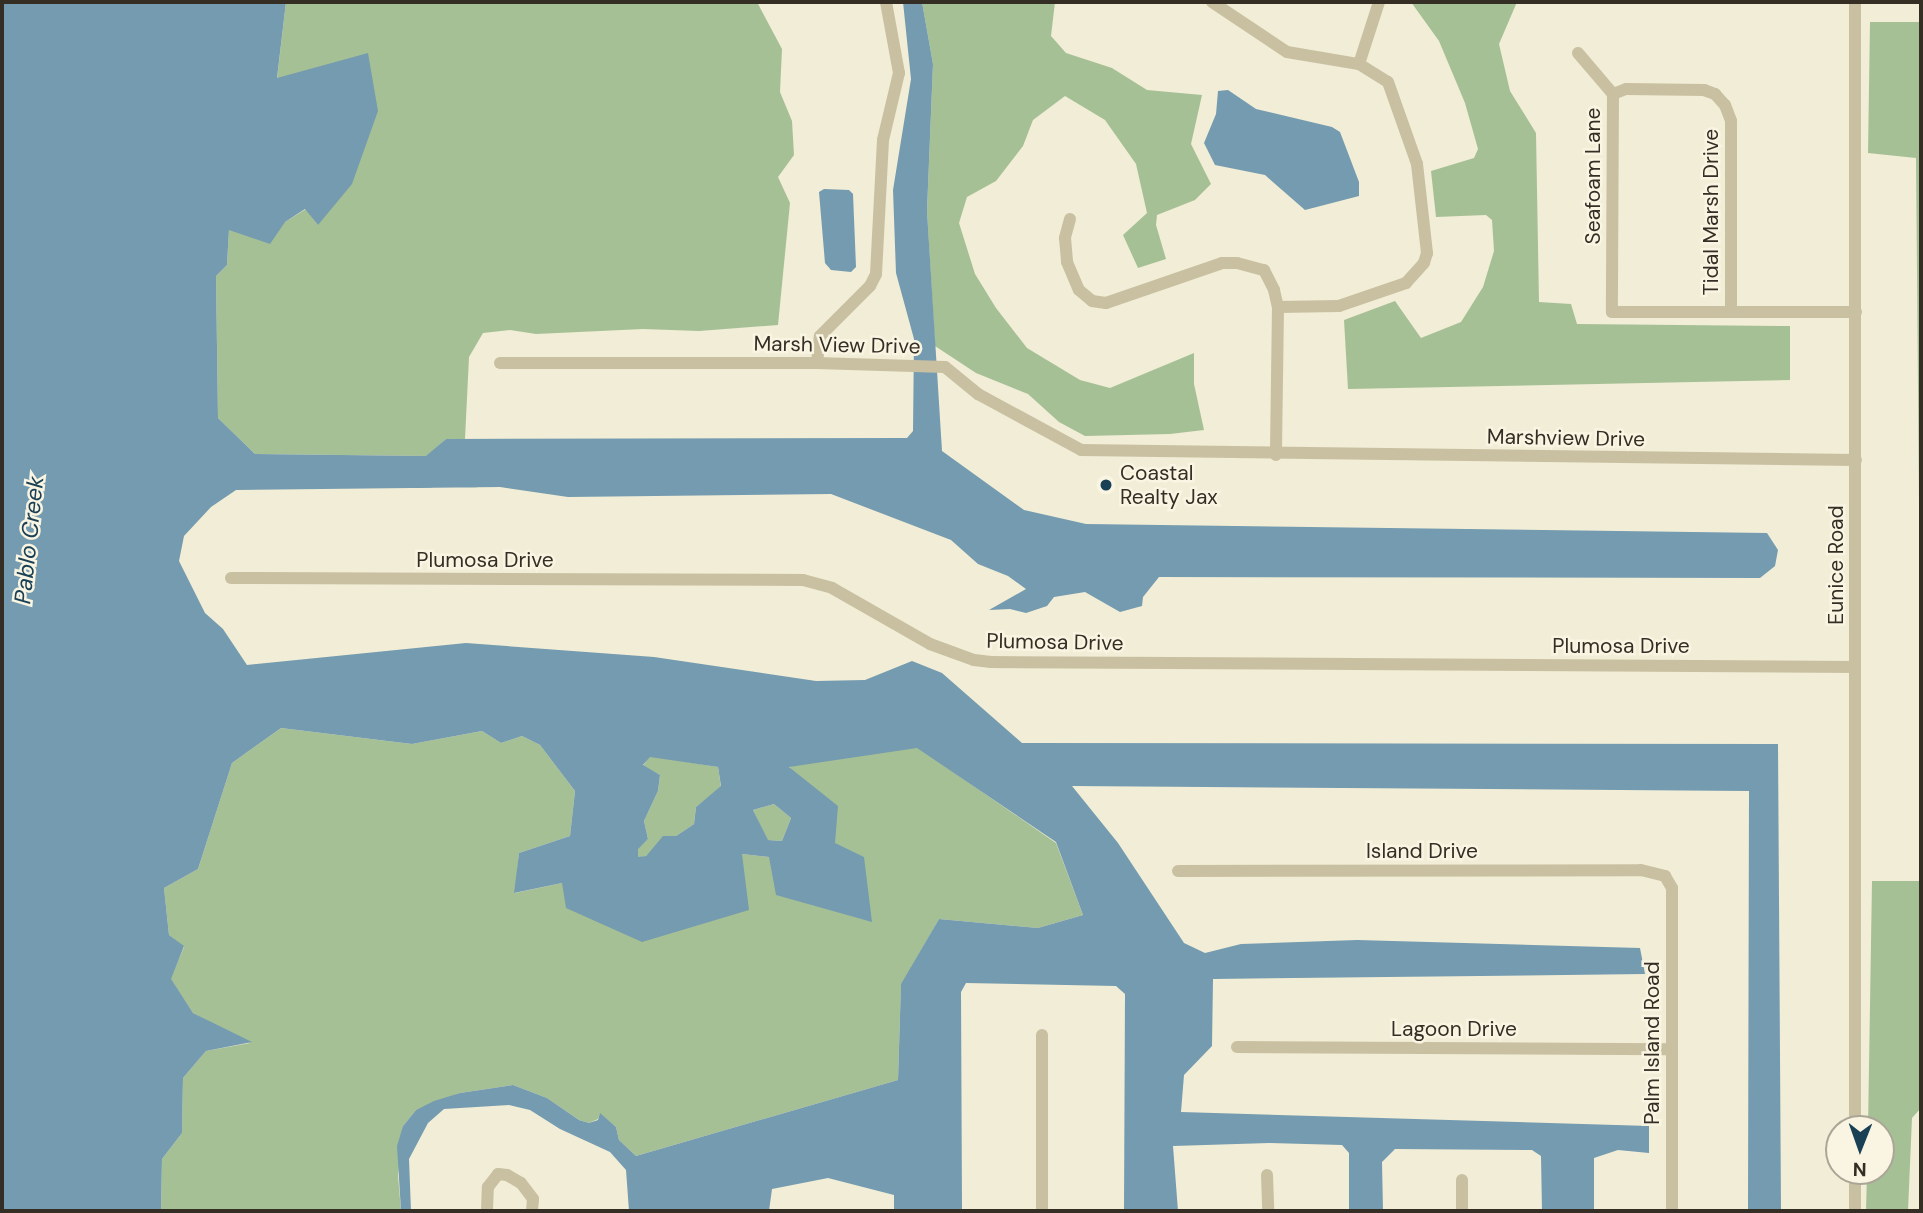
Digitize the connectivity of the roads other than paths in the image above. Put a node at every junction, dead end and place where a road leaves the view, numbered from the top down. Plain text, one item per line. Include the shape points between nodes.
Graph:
1 (886, 2) edge
2 (1212, 2) edge
3 (1379, 2) edge
4 (1855, 2) edge
5 (1578, 53) dead end
6 (1359, 64) junction
7 (1613, 94) junction
8 (1070, 219) dead end
9 (1278, 307) junction
10 (1731, 312) junction
11 (1856, 313) junction
12 (500, 363) dead end
13 (817, 363) junction
14 (1276, 454) junction
15 (1856, 460) junction
16 (231, 578) dead end
17 (1855, 667) junction
18 (1178, 871) dead end
19 (1665, 876) joint
20 (1042, 1035) dead end
21 (1237, 1047) dead end
22 (1671, 1049) junction
23 (1855, 1115) edge
24 (1267, 1175) dead end
25 (1462, 1180) dead end
26 (1855, 1185) edge
27 (487, 1211) edge
28 (532, 1211) edge
29 (1042, 1211) edge
30 (1268, 1211) edge
31 (1462, 1211) edge
32 (1672, 1211) edge
33 (1855, 1211) edge

1 - 13 street via 899,73 883,140 876,274 870,286 820,336
2 - 6 street via 1287,52
3 - 6 street
4 - 11 street, Eunice Road
5 - 7 street, Seafoam Lane
6 - 9 street via 1388,82 1405,125 1417,164 1427,237 1424,263 1406,283 1339,306
7 - 10 street, Tidal Marsh Drive via 1626,89 1704,90 1725,105 1731,121
7 - 10 street, Seafoam Lane via 1612,312
8 - 9 street via 1065,238 1067,262 1079,290 1092,301 1106,303 1203,268 1237,263 1264,270
9 - 14 street
10 - 11 street
11 - 15 street, Eunice Road
12 - 13 street, Marsh View Drive
13 - 14 street, Marsh View Drive via 945,367 978,394 1081,450
14 - 15 street, Marshview Drive
15 - 17 street, Eunice Road
16 - 17 street, Plumosa Drive via 803,580 832,588 944,650 991,662
17 - 23 street, Eunice Road
18 - 19 street, Island Drive via 1641,870
19 - 22 street, Palm Island Road via 1672,888
20 - 29 street
21 - 22 street, Lagoon Drive
22 - 32 street, Palm Island Road
24 - 30 street
25 - 31 street
26 - 33 street
27 - 28 street via 488,1187 498,1174 529,1191

